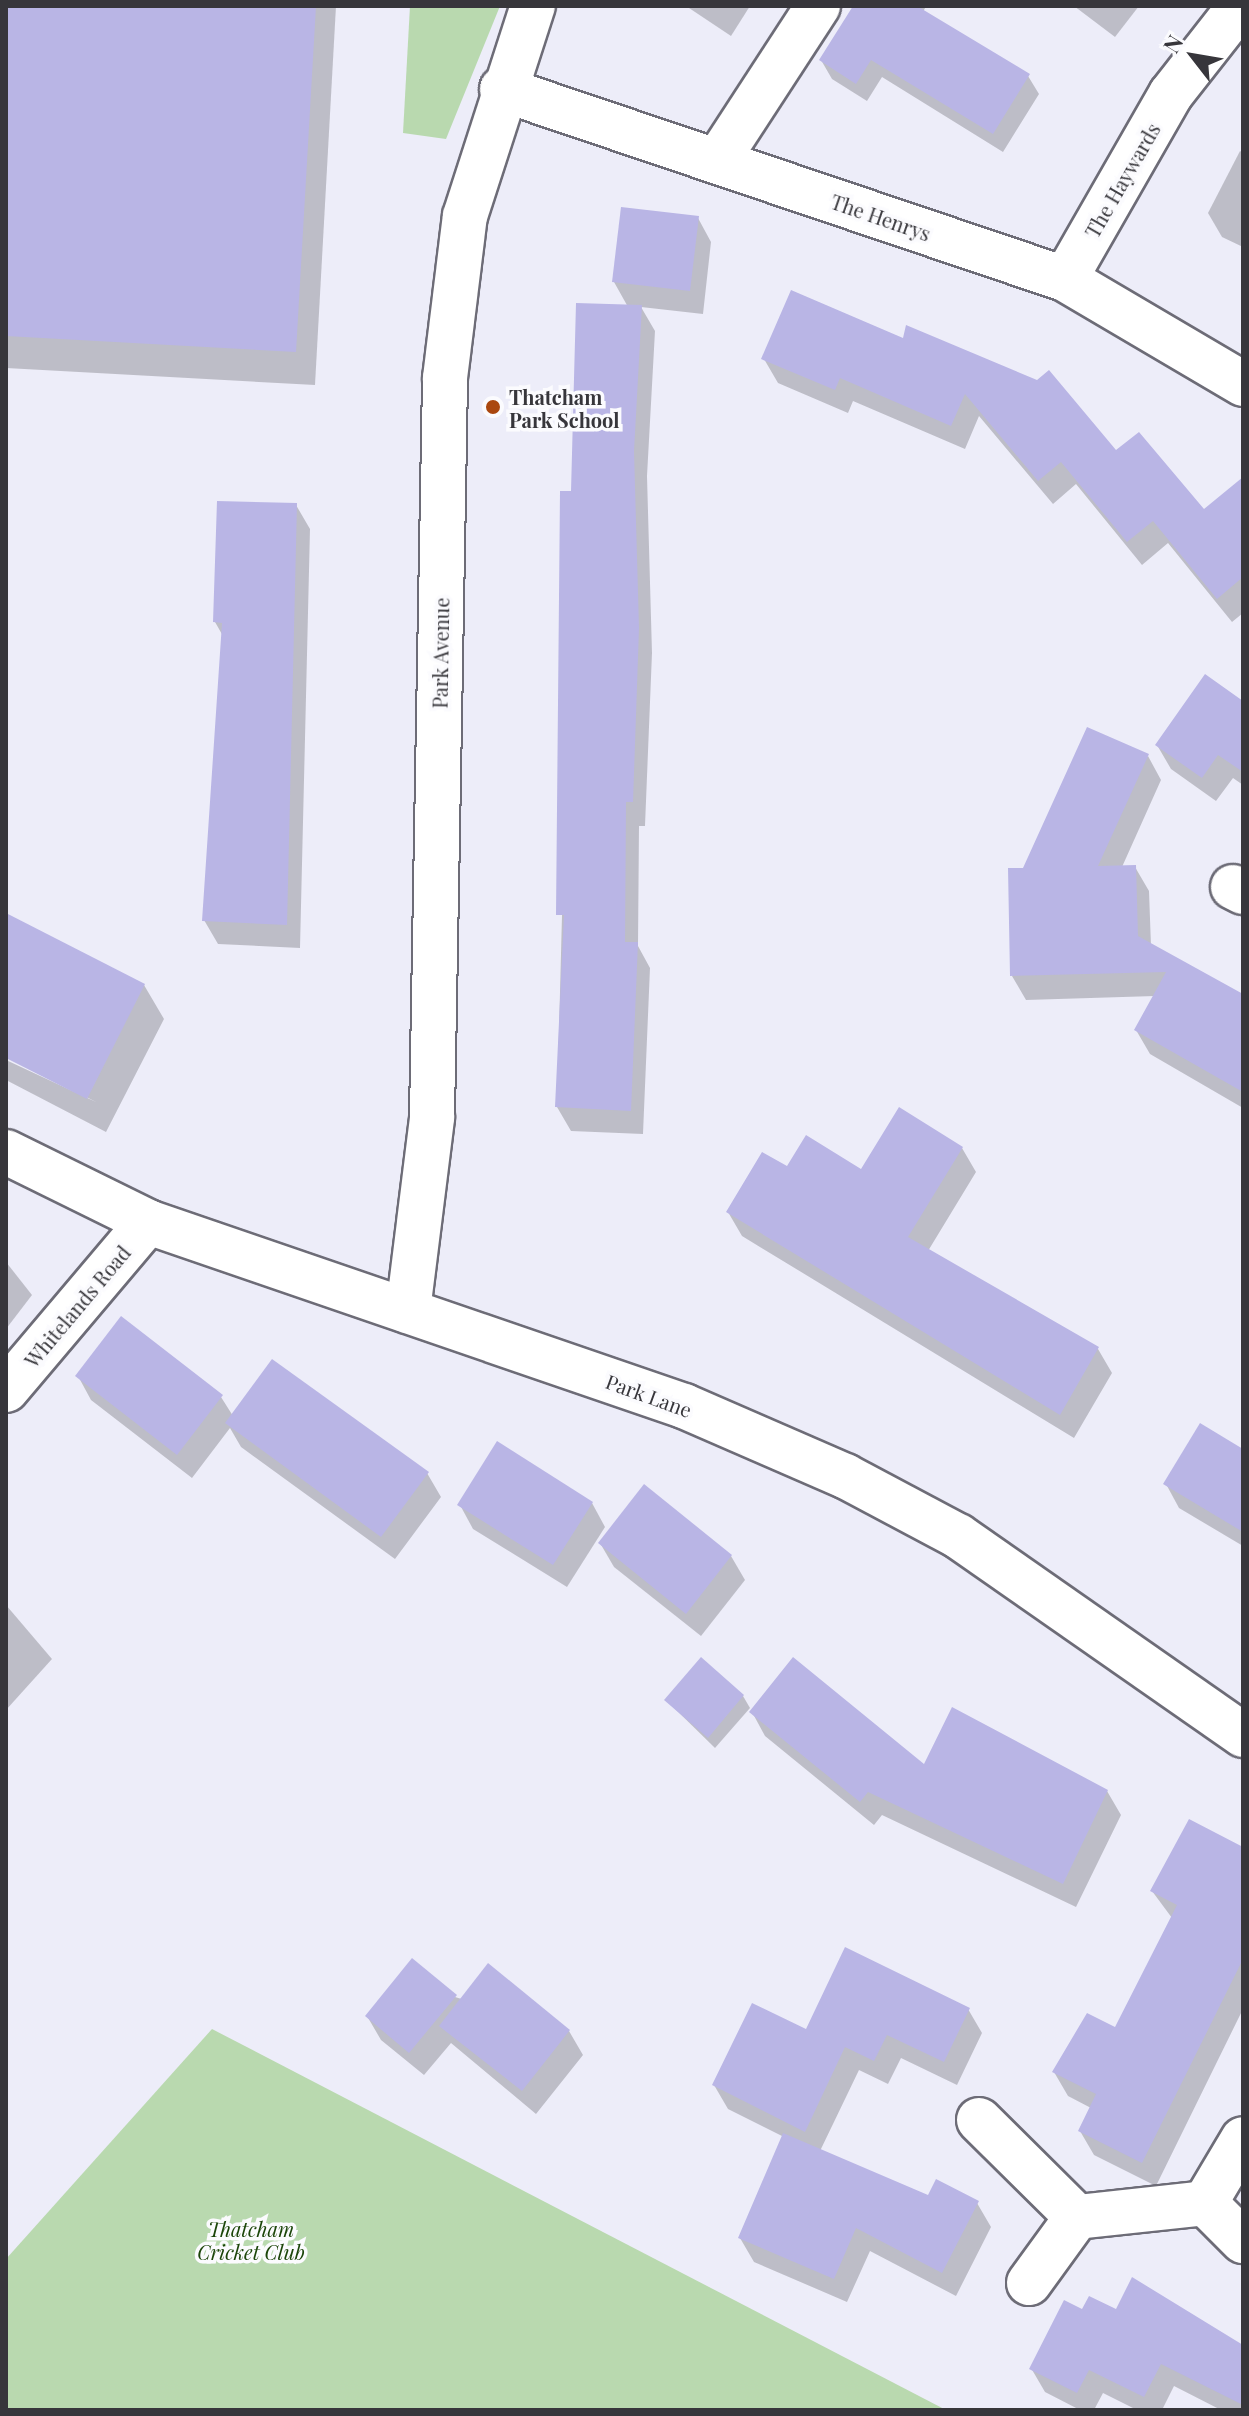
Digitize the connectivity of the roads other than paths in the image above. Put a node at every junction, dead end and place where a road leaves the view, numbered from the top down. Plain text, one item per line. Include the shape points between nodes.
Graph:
1 (533, 6) edge
2 (818, 6) edge
3 (1240, 6) edge
4 (502, 89) junction
5 (717, 161) junction
6 (1065, 279) junction
7 (1243, 384) edge
8 (6, 1152) edge
9 (148, 1222) junction
10 (408, 1311) junction
11 (6, 1390) edge
12 (1243, 1735) edge
13 (979, 2120) dead end
14 (1243, 2139) edge
15 (1205, 2203) junction
16 (1077, 2217) junction
17 (1243, 2241) edge
18 (1029, 2283) dead end

1 - 4 street, Park Avenue
2 - 5 street
3 - 6 street, The Haywards via 1171,94
4 - 5 street, The Henrys
4 - 10 street, Park Avenue via 465,216 445,378 432,1117
5 - 6 street, The Henrys
6 - 7 street, The Henrys
8 - 9 street, Park Lane
9 - 10 street, Park Lane
9 - 11 street, Whitelands Road
10 - 12 street, Park Lane via 684,1406 845,1476 958,1536
13 - 16 street
14 - 15 street
15 - 16 street
15 - 17 street
16 - 18 street

